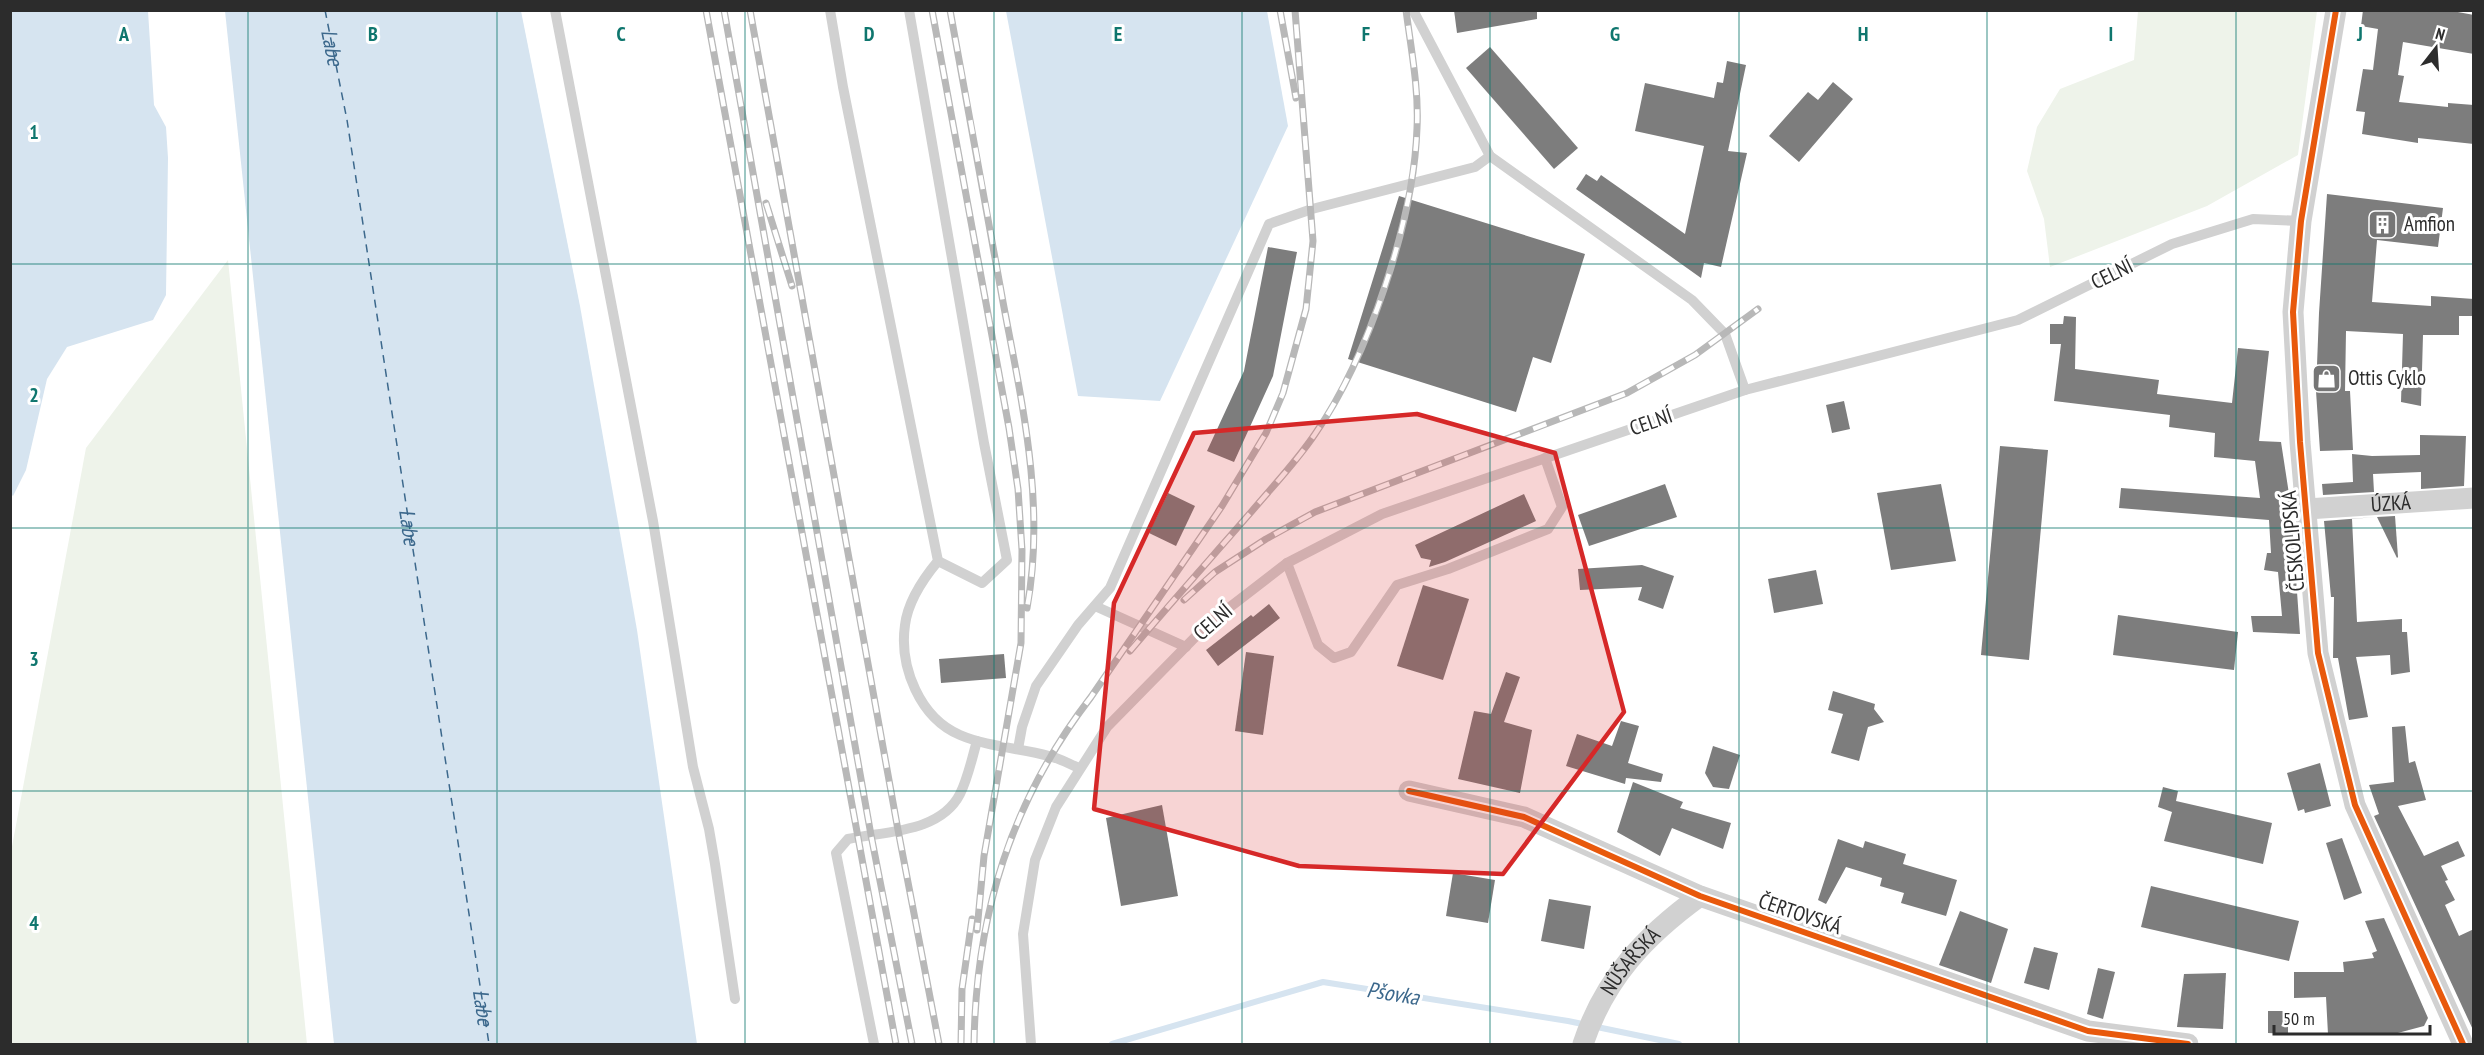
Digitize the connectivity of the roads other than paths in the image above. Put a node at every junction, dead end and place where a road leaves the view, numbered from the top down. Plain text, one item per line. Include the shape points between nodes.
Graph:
1 (555, 10) edge
2 (830, 10) edge
3 (909, 10) edge
4 (1413, 10) edge
5 (2336, 10) edge
6 (1490, 156) junction
7 (2301, 221) junction
8 (1745, 390) junction
9 (1545, 458) junction
10 (2474, 498) edge
11 (2307, 509) junction
12 (938, 561) junction
13 (1287, 563) junction
14 (1095, 606) junction
15 (1186, 647) junction
16 (977, 741) junction
17 (1018, 749) junction
18 (1079, 768) junction
19 (1409, 791) dead end
20 (1700, 896) junction
21 (735, 999) dead end
22 (1583, 1042) edge
23 (874, 1044) edge
24 (1031, 1044) edge
25 (2188, 1044) edge
26 (2463, 1044) edge

1 - 21 lane via 653,521 693,766 709,829
2 - 12 lane
3 - 12 lane via 1007,560 982,583
4 - 6 lane
5 - 7 street, ČESKOLIPSKÁ
6 - 8 lane via 1692,300 1725,334
6 - 14 lane via 1475,167 1269,224 1110,588
7 - 8 lane, CELNÍ via 2253,219 2172,244 2018,320
7 - 11 street, ČESKOLIPSKÁ via 2293,312
8 - 9 lane, CELNÍ
9 - 13 lane, CELNÍ via 1382,514
9 - 13 lane via 1562,507 1548,529 1397,585 1351,652 1335,658 1318,645
10 - 11 street, ÚZKÁ
11 - 26 street, ČESKOLIPSKÁ via 2318,652 2355,805
12 - 16 lane via 920,582 905,623 905,655 916,691 930,712 950,730
13 - 15 lane, CELNÍ
14 - 15 lane
14 - 17 lane via 1036,686
15 - 18 lane, CELNÍ via 1107,727
16 - 17 lane
16 - 23 lane via 961,792 947,811 907,828 848,839 836,853
17 - 18 lane via 1052,756
18 - 24 lane, CELNÍ via 1056,807 1035,860 1028,895 1023,934
19 - 20 street, ČERTOVSKÁ via 1524,817
20 - 22 street, NŮŠAŘSKÁ via 1668,919 1608,986
20 - 25 street, ČERTOVSKÁ via 2088,1031

